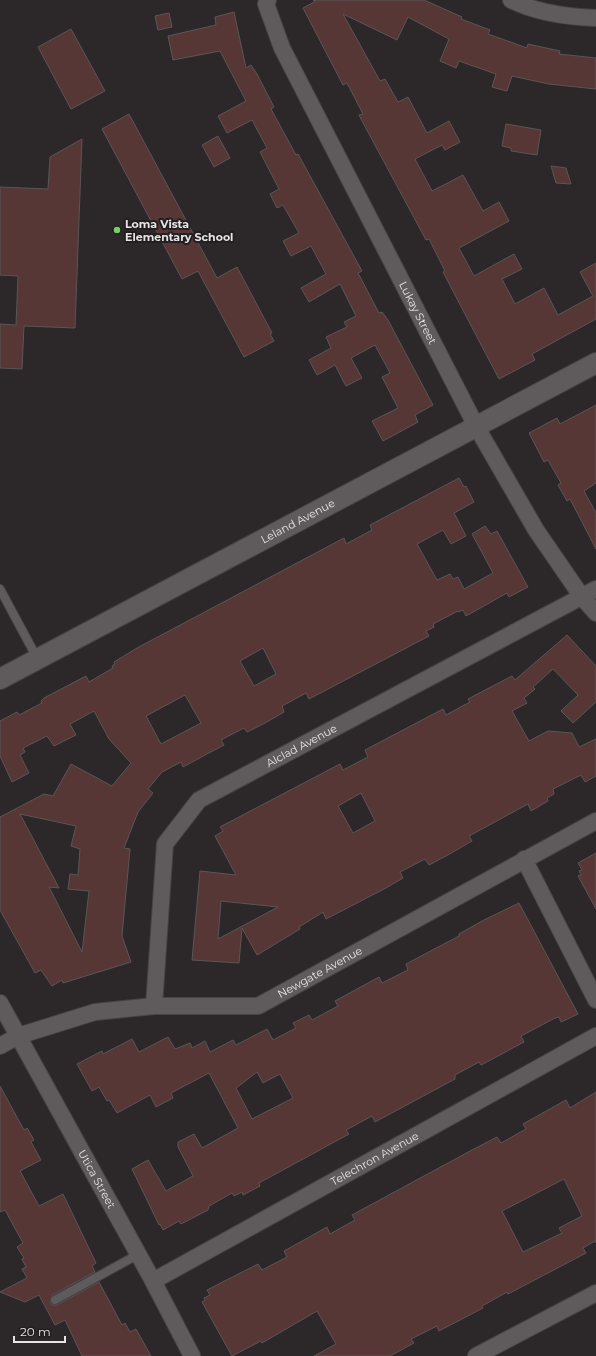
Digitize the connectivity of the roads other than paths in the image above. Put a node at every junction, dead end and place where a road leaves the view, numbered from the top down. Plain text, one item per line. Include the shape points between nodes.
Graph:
1 (268, 0) edge
2 (511, 0) edge
3 (596, 18) edge
4 (596, 363) edge
5 (476, 426) junction
6 (0, 589) edge
7 (596, 589) edge
8 (582, 597) junction
9 (596, 613) edge
10 (38, 659) junction
11 (0, 679) edge
12 (596, 821) edge
13 (524, 859) junction
14 (596, 1000) edge
15 (0, 1003) edge
16 (154, 1006) junction
17 (18, 1036) junction
18 (596, 1036) edge
19 (0, 1046) edge
20 (138, 1254) junction
21 (153, 1281) junction
22 (596, 1293) edge
23 (55, 1300) dead end
24 (192, 1356) edge
25 (476, 1356) edge

1 - 5 street, Lukay Street via 266,4 282,48
2 - 3 street via 549,13 574,18
4 - 5 street, Leland Avenue
5 - 8 street, Lukay Street via 536,530
5 - 10 street, Leland Avenue
6 - 10 lane
7 - 8 street, Alclad Avenue
8 - 9 street, Lukay Street
8 - 16 street, Alclad Avenue via 199,800 165,844
10 - 11 street, Leland Avenue
12 - 13 street, Newgate Avenue
13 - 14 street
13 - 16 street, Newgate Avenue via 258,1006
15 - 17 street, Utica Street
16 - 17 street, Newgate Avenue via 95,1012
17 - 19 street, Newgate Avenue
17 - 20 street, Utica Street
18 - 21 street, Telechron Avenue
20 - 21 street, Utica Street
20 - 23 lane
21 - 24 street, Utica Street
22 - 25 street

